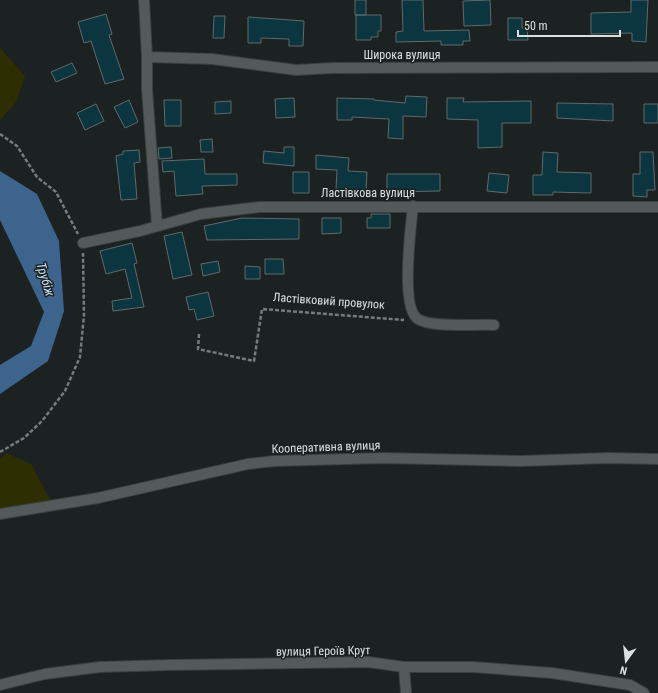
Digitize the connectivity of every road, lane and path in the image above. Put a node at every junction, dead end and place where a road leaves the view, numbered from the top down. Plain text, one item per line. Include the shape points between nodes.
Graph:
1 (144, 0) edge
2 (147, 57) junction
3 (658, 67) edge
4 (0, 134) edge
5 (413, 206) junction
6 (658, 207) edge
7 (157, 226) junction
8 (83, 243) junction
9 (422, 321) junction
10 (494, 325) dead end
11 (199, 334) dead end
12 (0, 452) edge
13 (658, 459) edge
14 (0, 514) edge
15 (404, 667) junction
16 (0, 685) edge
17 (406, 693) edge
18 (644, 693) edge

1 - 2 street
2 - 3 street, Широка вулиця via 212,59 296,70
2 - 7 street
4 - 8 path via 17,146 37,177 56,192
5 - 6 street, Ластівкова вулиця
5 - 7 street, Ластівкова вулиця via 234,208
5 - 9 street via 407,265 412,311 415,317
7 - 8 street, Ластівкова вулиця
8 - 12 path via 84,315 80,357 65,391 42,422 24,438
9 - 10 street via 434,324
9 - 11 path, Ластівковий провулок via 262,309 254,361 198,349
13 - 14 street, Кооперативна вулиця via 608,458 521,462 383,458 275,460 98,498
15 - 16 street, вулиця Героїв Крут via 368,662 139,665 45,674
15 - 17 street
15 - 18 street, вулиця Героїв Крут via 473,667 552,673 630,685

